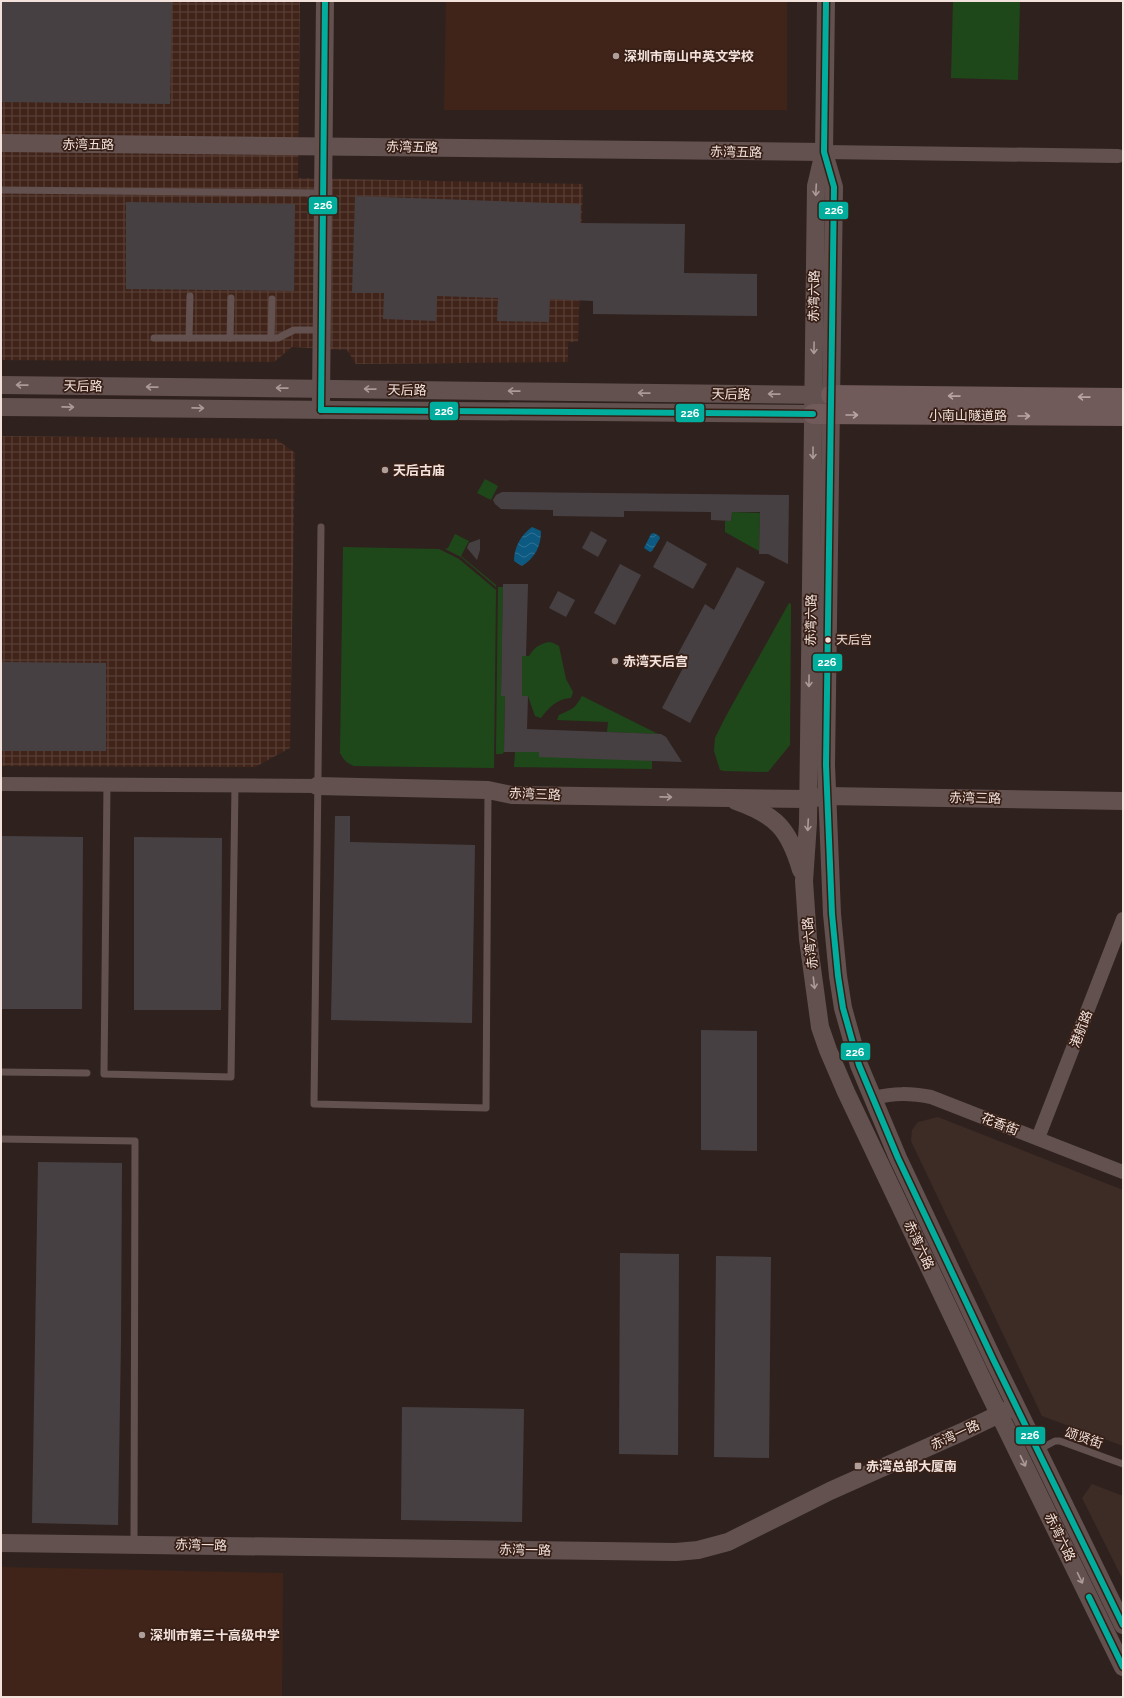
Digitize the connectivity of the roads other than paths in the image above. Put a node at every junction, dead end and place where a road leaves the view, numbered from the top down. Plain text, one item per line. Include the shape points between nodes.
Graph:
1 (325, 1) edge
2 (826, 1) edge
3 (1, 144) edge
4 (323, 146) junction
5 (824, 152) junction
6 (1118, 156) dead end
7 (1, 190) edge
8 (323, 193) junction
9 (190, 296) dead end
10 (231, 298) dead end
11 (272, 299) dead end
12 (322, 330) junction
13 (154, 338) dead end
14 (189, 338) junction
15 (230, 338) junction
16 (271, 338) junction
17 (1, 385) edge
18 (321, 389) junction
19 (1123, 398) edge
20 (822, 405) junction
21 (1, 406) edge
22 (321, 410) junction
23 (1123, 416) edge
24 (321, 527) dead end
25 (1, 784) edge
26 (107, 784) junction
27 (235, 785) junction
28 (318, 786) junction
29 (488, 790) junction
30 (808, 792) junction
31 (827, 796) junction
32 (723, 797) junction
33 (1123, 801) edge
34 (804, 881) junction
35 (1123, 919) edge
36 (1, 1072) edge
37 (87, 1073) dead end
38 (873, 1098) junction
39 (1038, 1138) junction
40 (1, 1139) edge
41 (1123, 1172) edge
42 (1016, 1406) junction
43 (1000, 1414) junction
44 (1038, 1450) junction
45 (1123, 1464) edge
46 (1, 1543) edge
47 (134, 1544) junction
48 (1123, 1625) edge
49 (1123, 1667) edge

1 - 4 street
2 - 5 street, 赤湾六路
3 - 4 street, 赤湾五路
4 - 5 street, 赤湾五路
4 - 8 street
5 - 6 street
5 - 20 street, 赤湾六路 via 834,187
7 - 8 lane
8 - 12 street
9 - 14 lane
10 - 15 lane
11 - 16 lane
12 - 16 lane via 294,330 278,338
12 - 18 street
13 - 14 lane
14 - 15 lane
15 - 16 lane
18 -> 17 street, 天后路
20 -> 18 street, 天后路
18 - 22 street
19 -> 20 main road, 小南山隧道路
20 - 22 street, 天后路
20 -> 23 main road, 小南山隧道路
20 -> 30 street, 赤湾六路
20 - 31 street, 赤湾六路
21 -> 22 street, 天后路
24 - 28 lane
25 - 26 street
26 - 27 street
26 - 27 lane via 104,1074 231,1076
27 - 28 street
28 - 29 street
28 - 29 lane via 314,1104 486,1108
29 - 30 street, 赤湾三路 via 514,784
29 -> 32 street, 赤湾三路 via 512,795
30 - 31 street, 赤湾三路
30 - 32 street, 赤湾三路
30 -> 34 street, 赤湾六路
31 - 33 street, 赤湾三路
31 - 38 street, 赤湾六路 via 832,914 838,976 849,1034
32 - 34 street via 761,812 780,825 796,852
34 -> 43 street, 赤湾六路 via 808,938 820,1027 828,1050
35 - 39 street, 港航路
36 - 37 lane
38 - 39 street, 花香街 via 894,1093 931,1097
38 - 42 street, 赤湾六路 via 898,1158
39 - 41 street, 花香街
40 - 47 lane via 135,1141
42 - 43 street, 赤湾一路
42 - 44 street, 赤湾六路
43 - 47 street, 赤湾一路 via 830,1491 728,1542 698,1550 676,1552
43 -> 49 street, 赤湾六路
44 - 45 lane, 颂贤街 via 1060,1441
44 - 48 street, 赤湾六路
46 - 47 street, 赤湾一路

